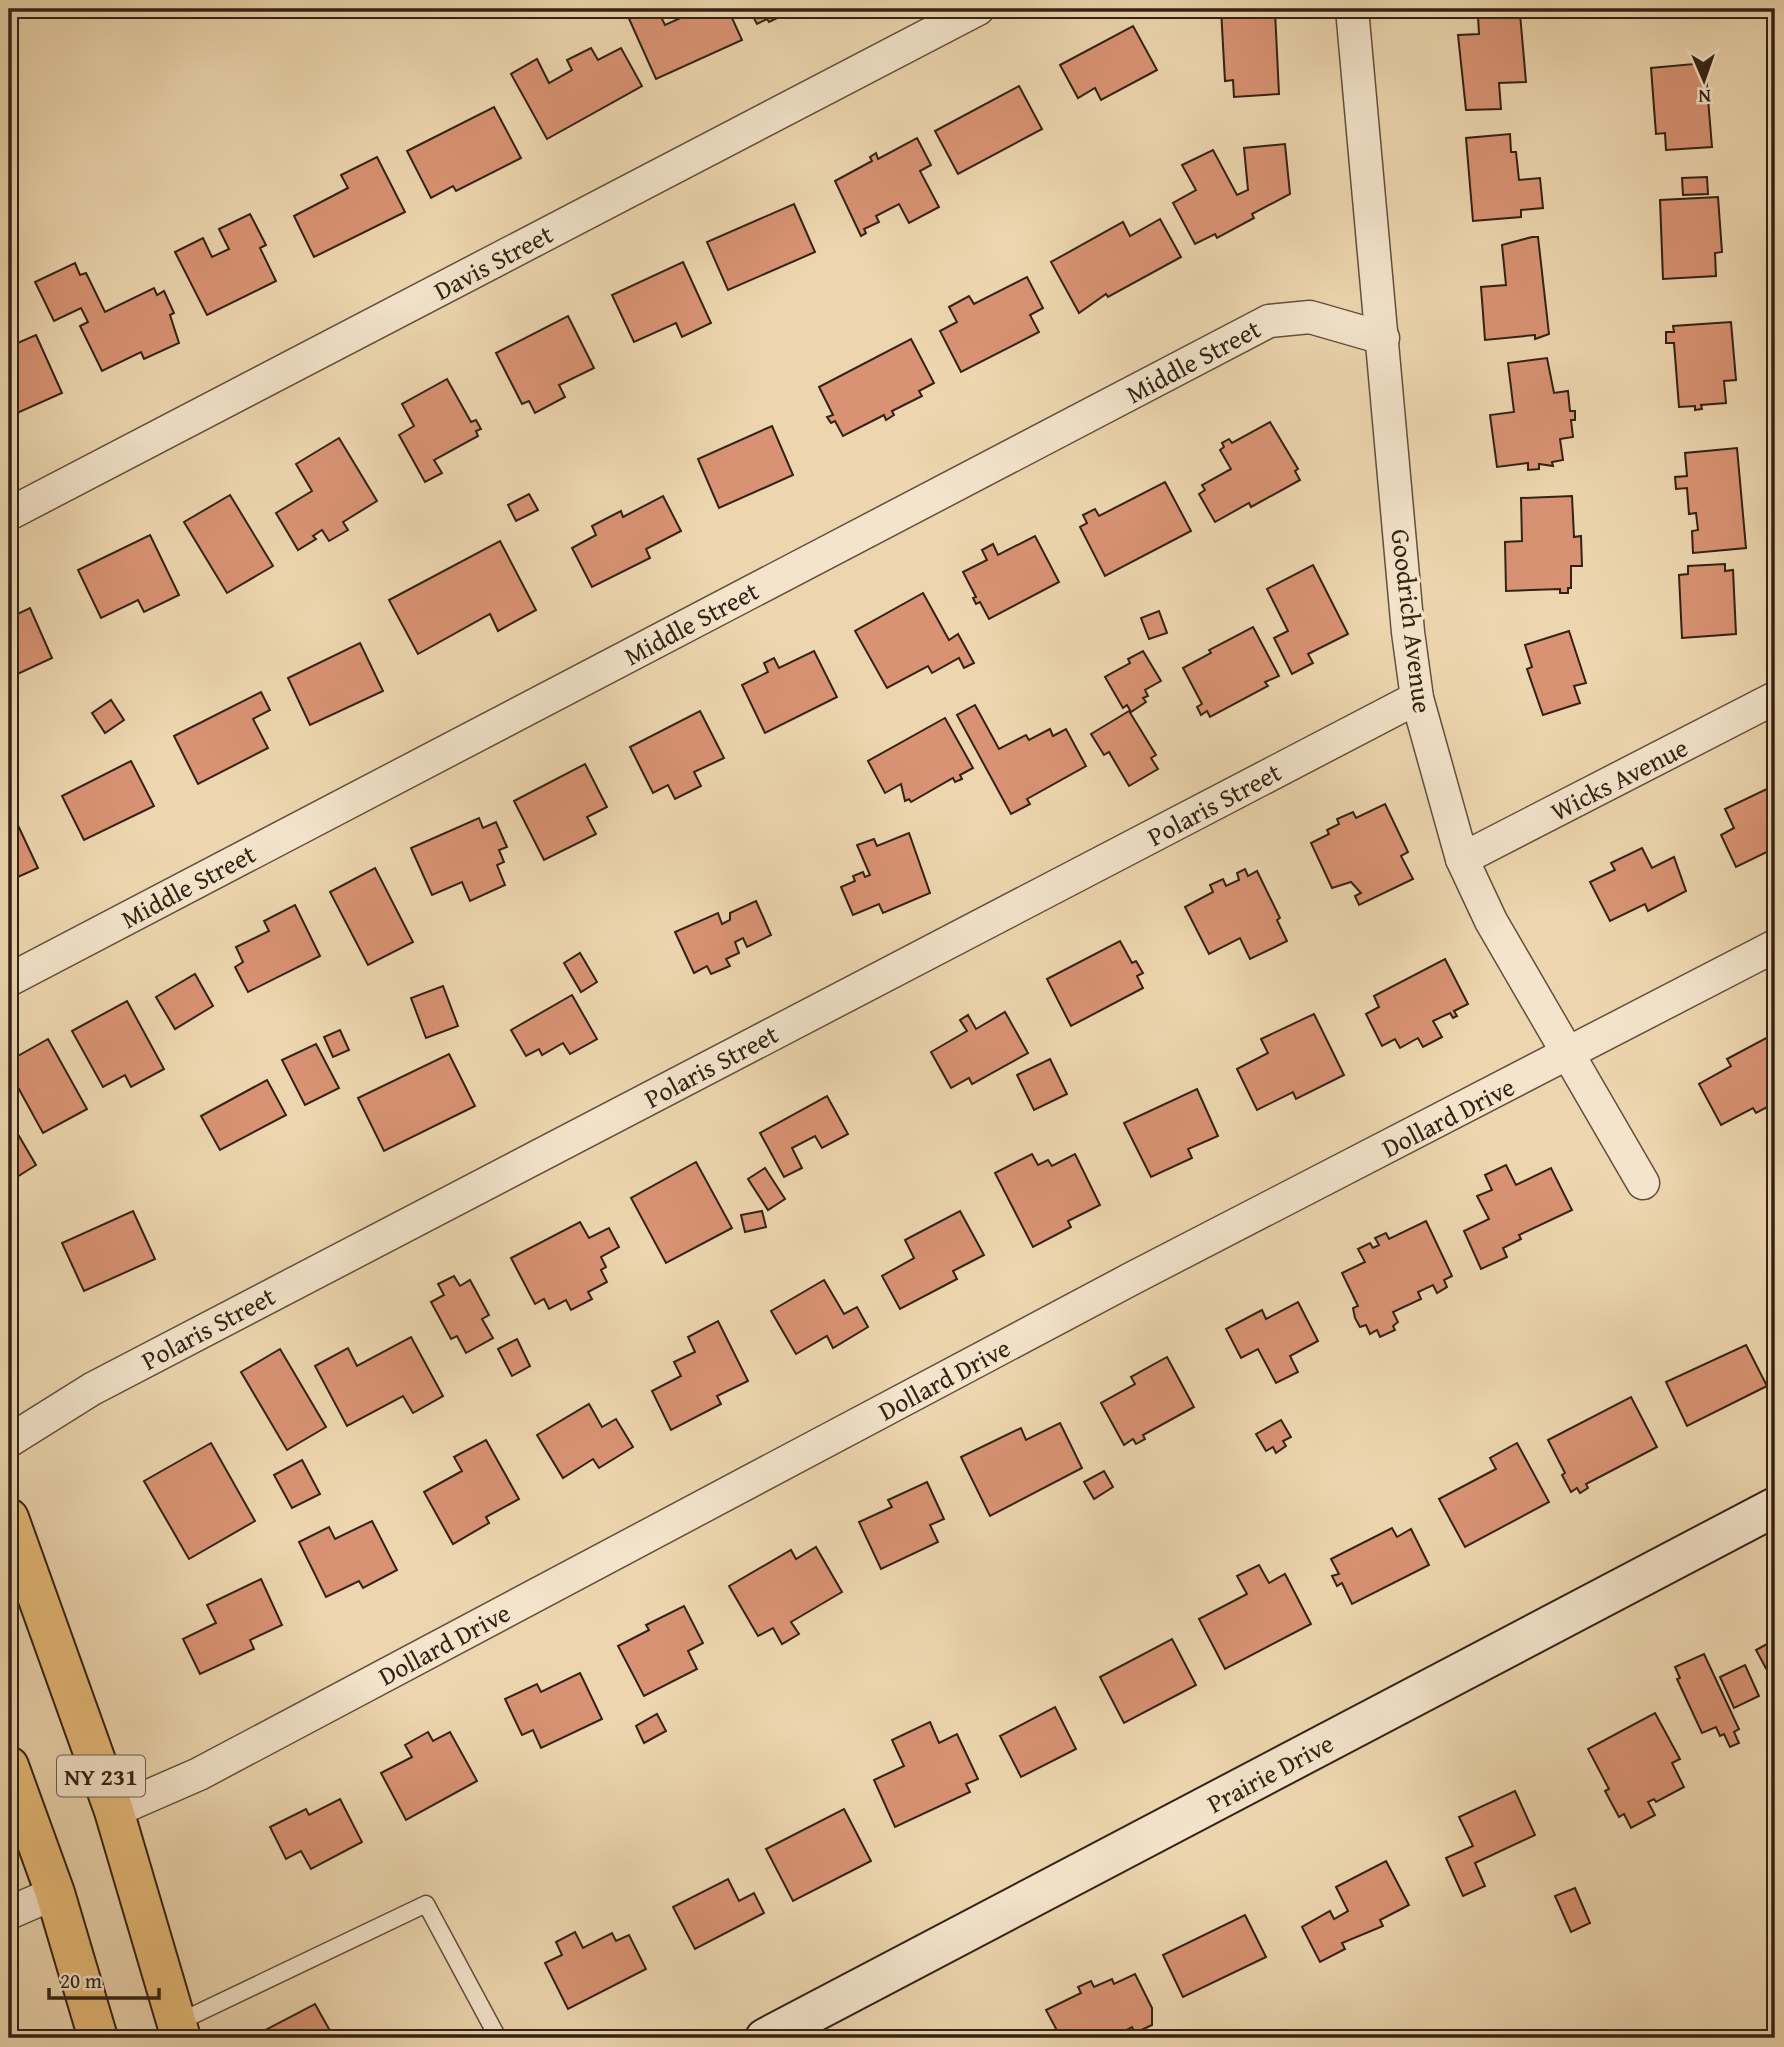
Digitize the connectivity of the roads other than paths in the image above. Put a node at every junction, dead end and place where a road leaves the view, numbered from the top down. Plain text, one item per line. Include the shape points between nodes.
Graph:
1 (978, 9) edge
2 (1352, 9) edge
3 (1383, 338) junction
4 (9, 514) edge
5 (1417, 698) junction
6 (1775, 698) edge
7 (1462, 859) junction
8 (1775, 946) edge
9 (9, 980) edge
10 (1567, 1056) junction
11 (1643, 1183) dead end
12 (9, 1441) edge
13 (1775, 1507) edge
14 (9, 1518) edge
15 (9, 1766) edge
16 (114, 1811) junction
17 (55, 1893) junction
18 (9, 1913) edge
19 (178, 2031) edge
20 (98, 2038) edge
21 (498, 2038) edge
22 (765, 2038) edge

1 - 4 street, Davis Street
2 - 3 street, Goodrich Avenue
3 - 5 street, Goodrich Avenue
3 - 9 street, Middle Street via 1310,317 1269,321
5 - 7 street, Goodrich Avenue
5 - 12 street, Polaris Street via 92,1389
6 - 7 street, Wicks Avenue
7 - 10 street, Goodrich Avenue via 1491,921
8 - 10 street, Dollard Drive
10 - 11 street, Goodrich Avenue
10 - 16 street, Dollard Drive via 1119,1286 199,1774
13 - 22 street, Prairie Drive
14 - 16 main road, NY 231
15 - 17 main road, NY 231
16 - 19 main road, NY 231
17 - 18 street
17 - 20 main road, NY 231
19 - 21 lane via 426,1904

